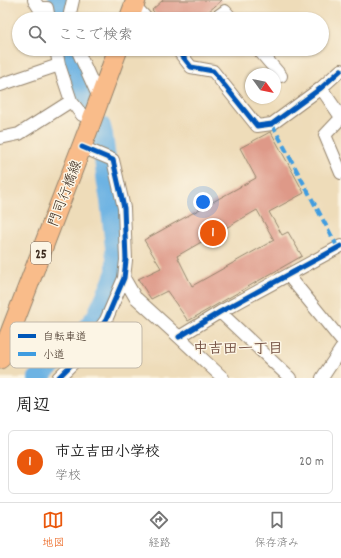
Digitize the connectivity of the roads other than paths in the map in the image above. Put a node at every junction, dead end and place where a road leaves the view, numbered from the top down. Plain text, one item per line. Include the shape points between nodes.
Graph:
1 (34, 0) edge
2 (73, 0) edge
3 (48, 9) edge
4 (70, 12) edge
5 (57, 56) edge
6 (80, 56) edge
7 (116, 56) edge
8 (182, 56) edge
9 (264, 56) edge
10 (59, 64) junction
11 (274, 68) edge
12 (341, 70) edge
13 (0, 85) edge
14 (321, 88) junction
15 (100, 100) junction
16 (71, 101) junction
17 (341, 117) edge
18 (93, 118) junction
19 (0, 138) edge
20 (82, 147) junction
21 (341, 173) edge
22 (341, 246) edge
23 (288, 275) junction
24 (124, 278) junction
25 (220, 312) junction
26 (14, 322) edge
27 (105, 322) edge
28 (10, 333) edge
29 (179, 337) junction
30 (341, 340) edge
31 (341, 349) edge
32 (0, 359) edge
33 (68, 368) edge
34 (58, 378) edge
35 (223, 378) edge
36 (290, 378) edge
37 (322, 378) edge

1 - 3 street via 39,8
2 - 4 street
5 - 10 street
6 - 15 street
7 - 15 main road, 門司行橋線 / 25
8 - 14 street via 191,67 213,71 257,126 272,124
9 - 11 street
10 - 13 street
10 - 16 street
12 - 14 street
14 - 17 street
15 - 18 main road, 門司行橋線 / 25
16 - 18 street via 82,115
16 - 19 street via 19,134
17 - 21 street via 325,135
18 - 20 main road, 門司行橋線 / 25
20 - 24 street via 113,160 124,208
20 - 26 main road, 門司行橋線 / 25
22 - 23 street
23 - 25 street
23 - 30 street
24 - 27 street
24 - 29 street via 135,297
25 - 29 street
25 - 36 street
28 - 32 main road, 門司行橋線 / 25
29 - 35 street
31 - 37 street
33 - 34 street

